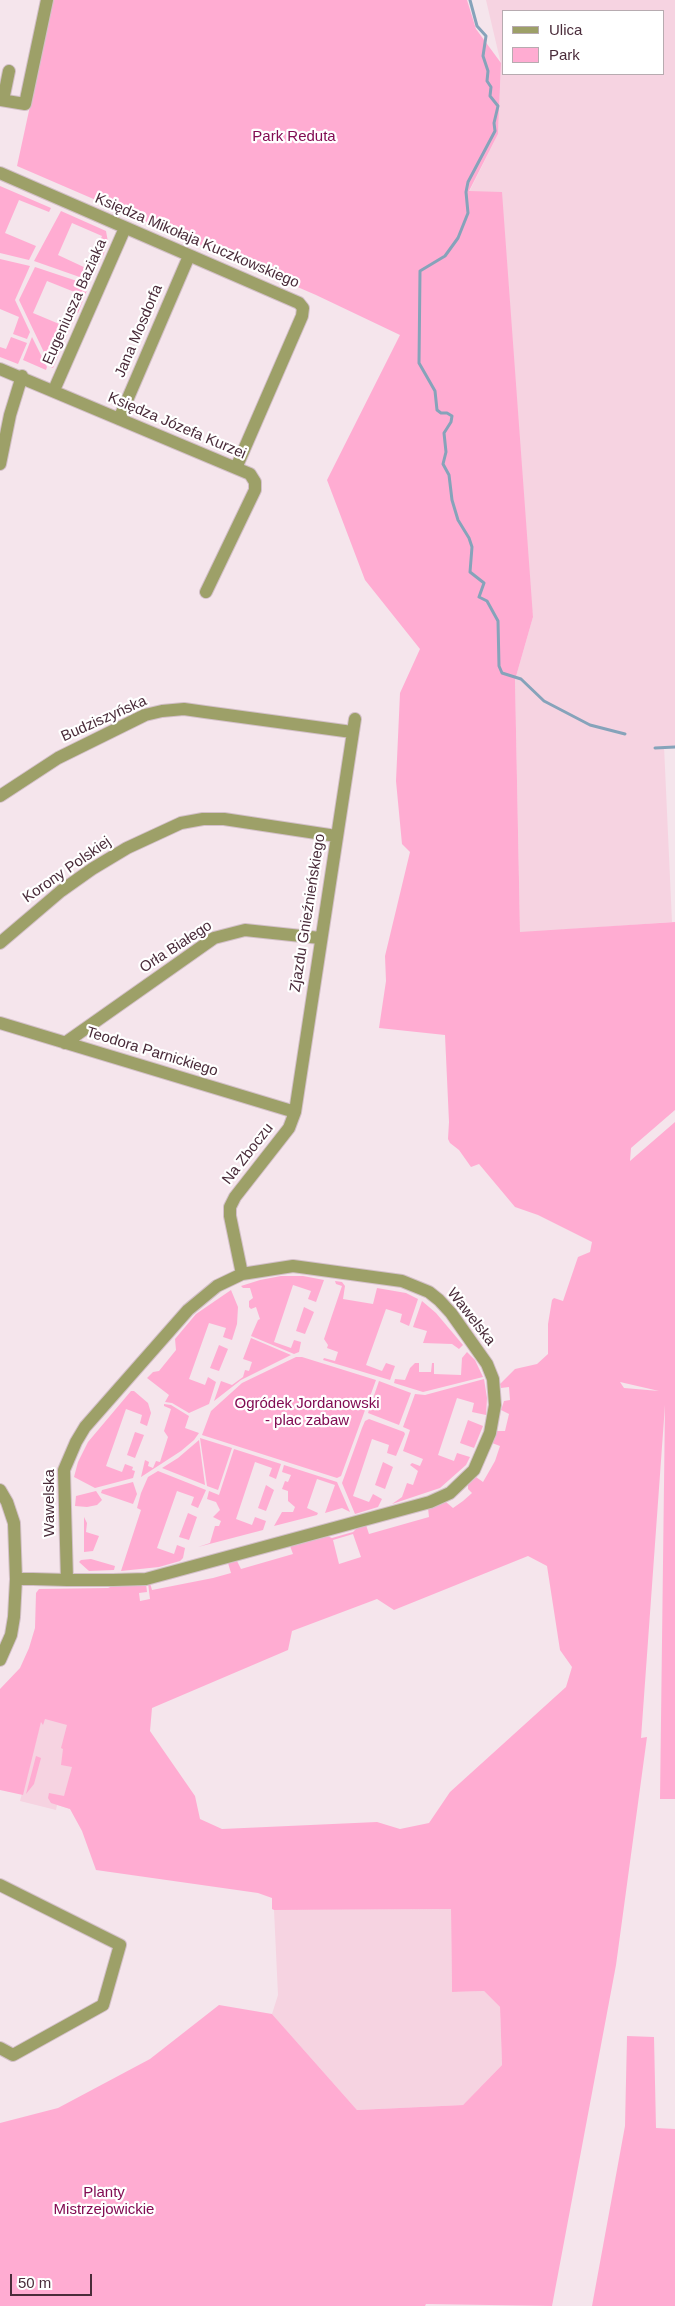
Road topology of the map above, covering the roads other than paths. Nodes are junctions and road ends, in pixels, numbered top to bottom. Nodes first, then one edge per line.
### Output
1 (47, 0) edge
2 (9, 71) dead end
3 (1, 100) edge
4 (0, 173) edge
5 (125, 228) junction
6 (189, 256) junction
7 (0, 368) edge
8 (22, 376) junction
9 (54, 390) junction
10 (119, 419) junction
11 (0, 464) edge
12 (236, 468) junction
13 (206, 592) dead end
14 (355, 719) dead end
15 (352, 732) junction
16 (0, 796) edge
17 (336, 836) junction
18 (320, 938) junction
19 (0, 943) edge
20 (0, 1024) edge
21 (65, 1043) junction
22 (295, 1112) junction
23 (242, 1274) junction
24 (0, 1490) edge
25 (16, 1579) junction
26 (67, 1580) junction
27 (0, 1660) edge
28 (0, 1885) edge
29 (0, 2048) edge

1 - 3 street
2 - 3 street
4 - 5 street, Księdza Mikołaja Kuczkowskiego
5 - 6 street, Księdza Mikołaja Kuczkowskiego
5 - 9 street, Eugeniusza Baziaka
6 - 10 street, Jana Mosdorfa
6 - 12 street, Księdza Mikołaja Kuczkowskiego
7 - 8 street, Księdza Józefa Kurzei
8 - 9 street, Księdza Józefa Kurzei
8 - 11 street
9 - 10 street, Księdza Józefa Kurzei
10 - 12 street, Księdza Józefa Kurzei
12 - 13 street, Księdza Józefa Kurzei
14 - 15 street, Zjazdu Gnieźnieńskiego
15 - 16 street, Budziszyńska
15 - 17 street, Zjazdu Gnieźnieńskiego
17 - 18 street, Zjazdu Gnieźnieńskiego
17 - 19 street, Korony Polskiej
18 - 21 street, Orła Białego
18 - 22 street, Zjazdu Gnieźnieńskiego
20 - 21 street, Teodora Parnickiego
21 - 22 street, Teodora Parnickiego
22 - 23 street, Na Zboczu
23 - 26 street, Wawelska
23 - 26 street, Wawelska
24 - 25 street
25 - 26 street, Wawelska
25 - 27 street
28 - 29 street

